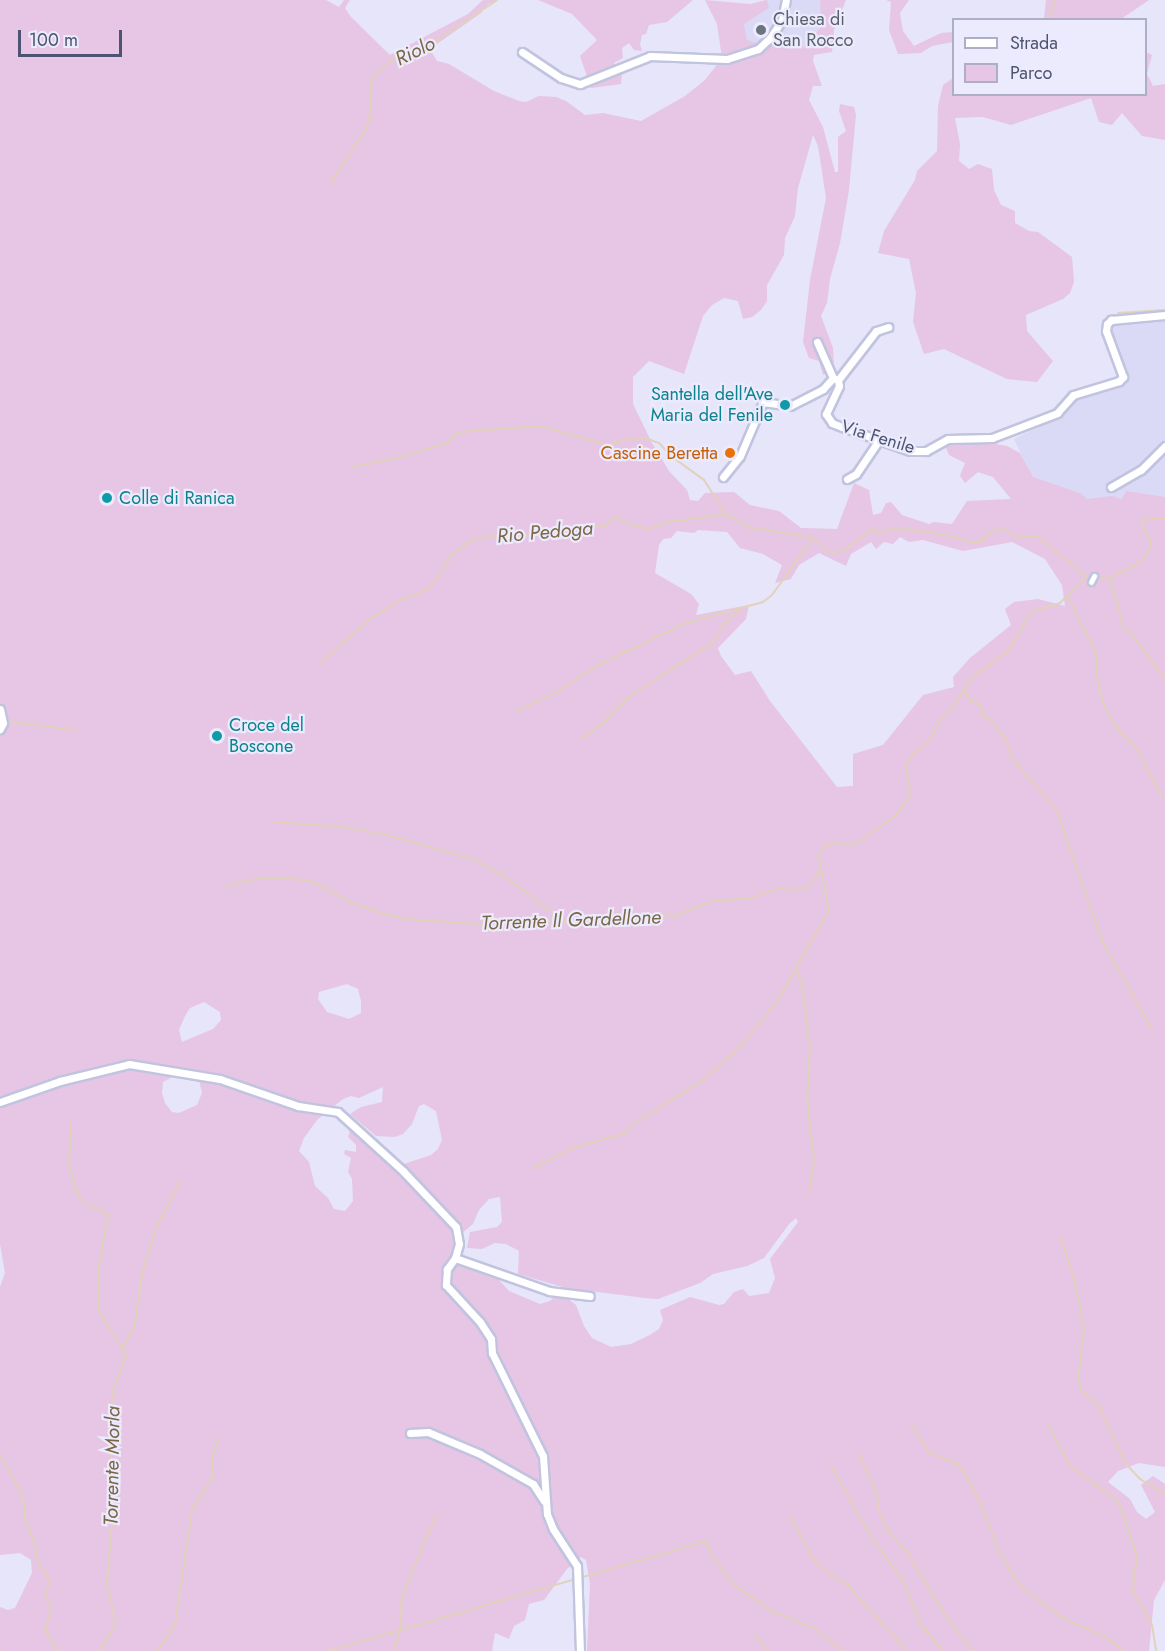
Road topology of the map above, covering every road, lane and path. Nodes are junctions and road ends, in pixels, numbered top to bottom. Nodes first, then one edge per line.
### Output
1 (786, 0) edge
2 (522, 52) dead end
3 (1165, 315) edge
4 (888, 327) dead end
5 (817, 342) dead end
6 (836, 379) junction
7 (879, 440) junction
8 (1165, 446) edge
9 (723, 477) dead end
10 (847, 479) dead end
11 (1111, 487) dead end
12 (0, 709) edge
13 (0, 729) edge
14 (0, 1102) edge
15 (455, 1258) junction
16 (590, 1296) dead end
17 (410, 1433) dead end
18 (545, 1503) junction
19 (580, 1651) edge

1 - 2 street
3 - 7 street, Via Fenile
4 - 6 street
5 - 6 street
6 - 7 street, Via Fenile
6 - 9 street
7 - 10 street
8 - 11 street
12 - 13 street
14 - 15 street
15 - 16 street
15 - 18 street
17 - 18 street
18 - 19 street

